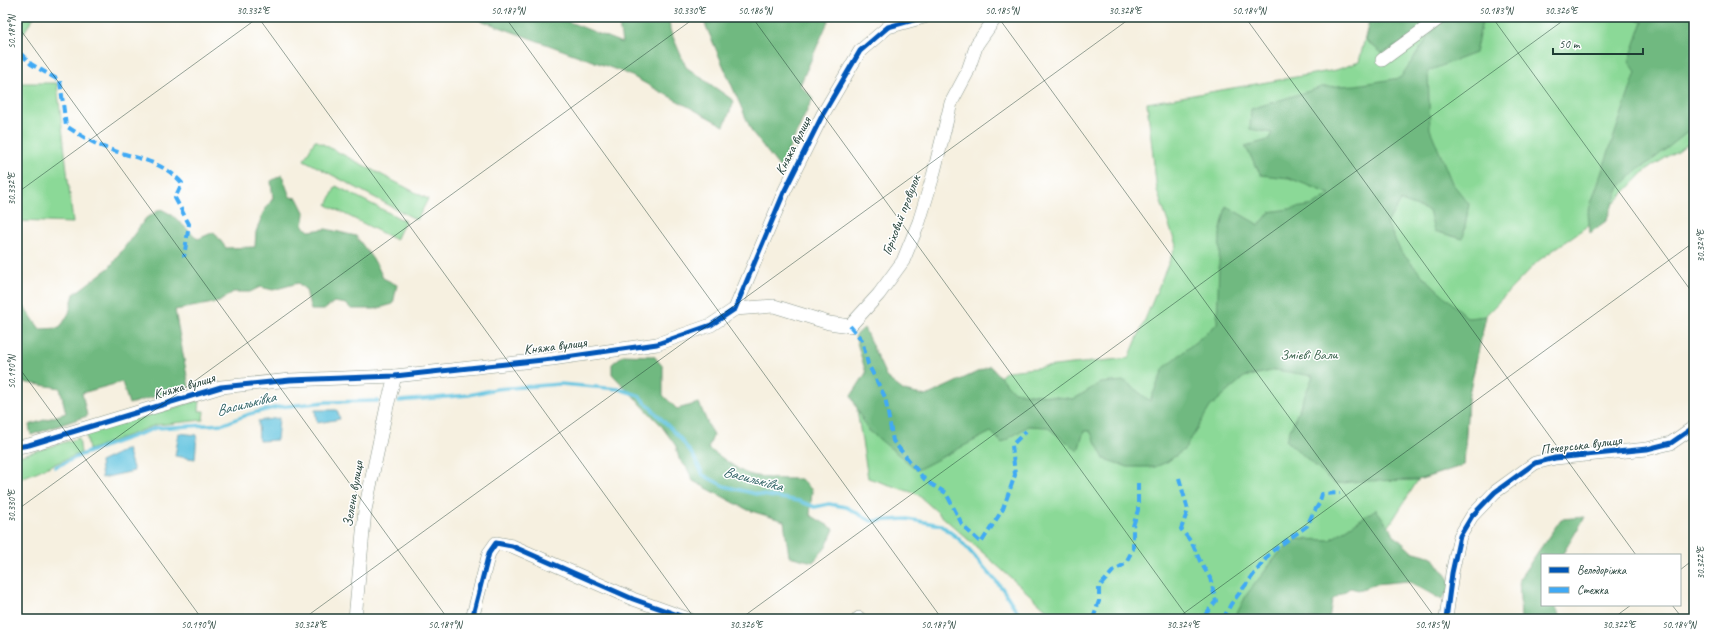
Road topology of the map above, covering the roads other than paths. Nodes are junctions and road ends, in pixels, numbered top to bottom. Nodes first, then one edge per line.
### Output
1 (924, 17) edge
2 (996, 17) edge
3 (1441, 17) edge
4 (1382, 60) dead end
5 (735, 309) junction
6 (395, 376) junction
7 (1694, 427) edge
8 (17, 447) edge
9 (355, 619) edge
10 (472, 619) edge
11 (689, 619) edge
12 (1446, 619) edge

1 - 5 street, Княжа вулиця
2 - 5 street, Горіховий провулок
3 - 4 street
5 - 6 street, Княжа вулиця
6 - 8 street, Княжа вулиця
6 - 9 street, Зелена вулиця
7 - 12 street, Печерська вулиця
10 - 11 street

